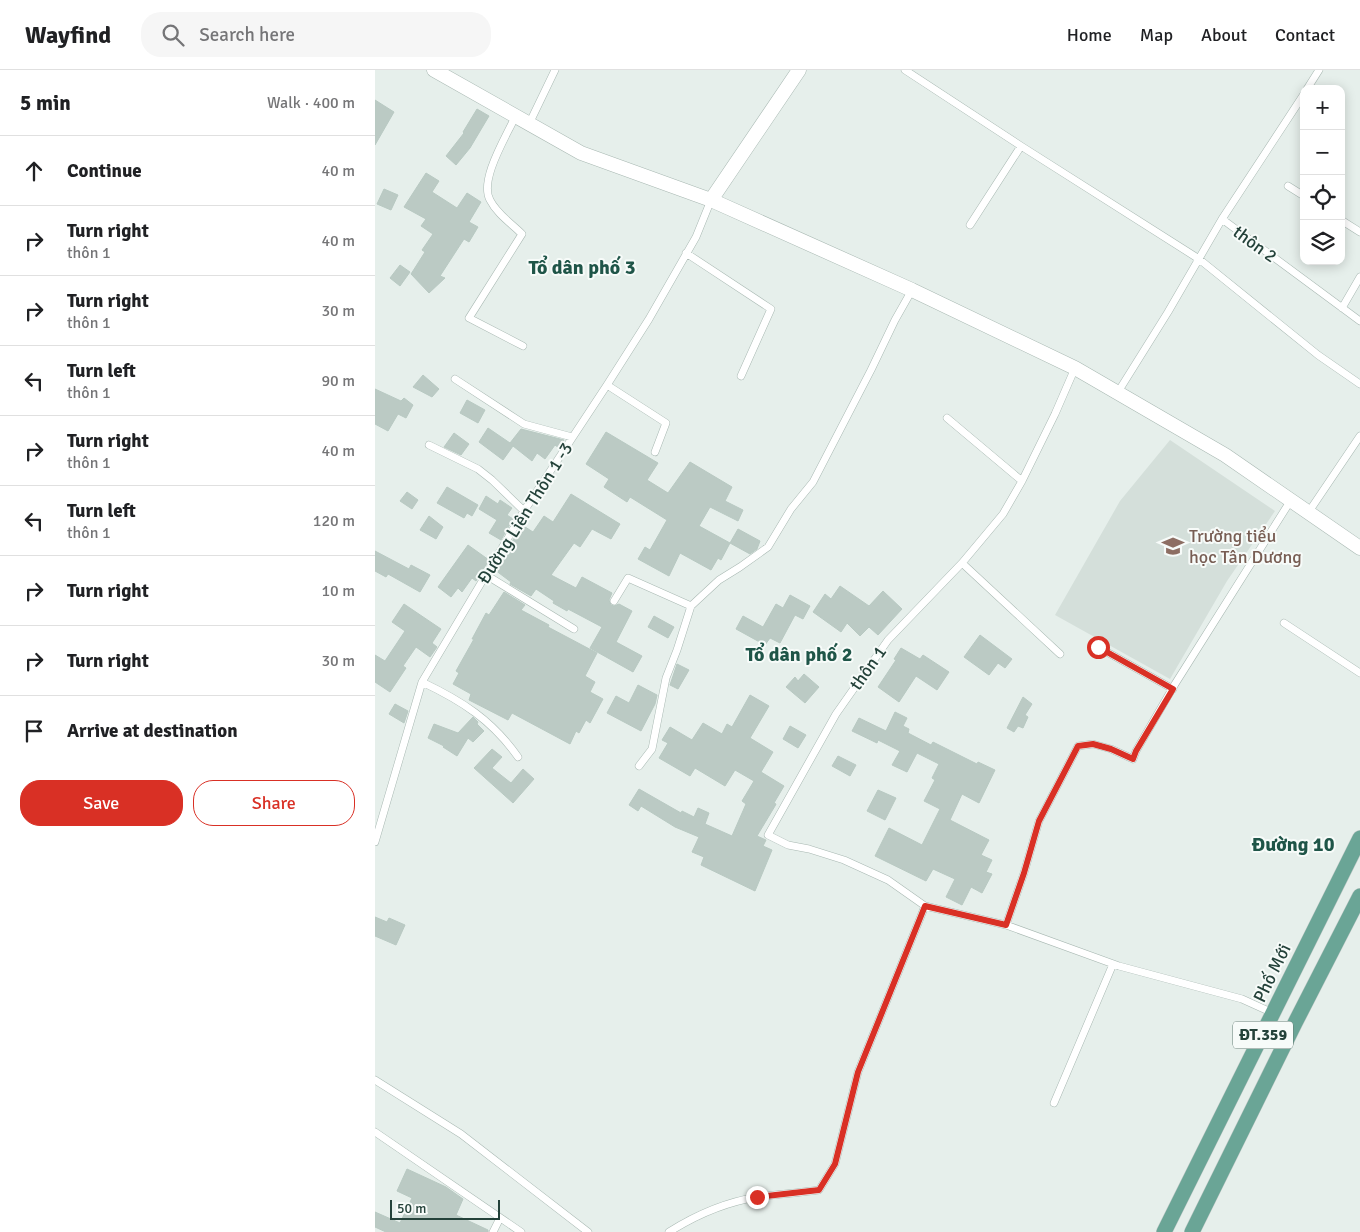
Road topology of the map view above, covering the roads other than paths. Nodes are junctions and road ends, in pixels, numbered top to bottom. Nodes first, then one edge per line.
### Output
1 (434, 70) edge
2 (555, 70) edge
3 (799, 70) edge
4 (905, 70) edge
5 (1319, 70) edge
6 (1310, 85) edge
7 (1300, 100) edge
8 (515, 117) junction
9 (529, 125) junction
10 (1021, 146) junction
11 (1288, 186) dead end
12 (1300, 194) edge
13 (711, 200) junction
14 (1222, 220) junction
15 (1345, 223) edge
16 (970, 225) dead end
17 (1360, 232) edge
18 (686, 253) junction
19 (1199, 259) junction
20 (1360, 278) edge
21 (912, 290) junction
22 (1342, 308) junction
23 (1360, 321) edge
24 (523, 346) dead end
25 (1075, 368) junction
26 (741, 376) dead end
27 (455, 379) dead end
28 (1360, 384) edge
29 (607, 385) junction
30 (1118, 392) junction
31 (947, 418) dead end
32 (1360, 436) edge
33 (571, 437) junction
34 (429, 445) dead end
35 (655, 452) dead end
36 (1022, 481) junction
37 (1291, 500) junction
38 (523, 511) junction
39 (1308, 513) junction
40 (1360, 548) edge
41 (962, 562) junction
42 (486, 575) junction
43 (614, 601) dead end
44 (691, 606) junction
45 (1284, 623) dead end
46 (574, 629) dead end
47 (1098, 647) dead end
48 (1059, 654) dead end
49 (1360, 673) edge
50 (422, 682) junction
51 (1173, 689) junction
52 (518, 757) dead end
53 (639, 766) dead end
54 (1360, 838) edge
55 (375, 842) edge
56 (1360, 896) edge
57 (925, 906) junction
58 (1006, 925) junction
59 (1113, 964) junction
60 (1274, 1013) junction
61 (375, 1080) edge
62 (1054, 1103) dead end
63 (375, 1132) edge
64 (500, 1218) junction
65 (493, 1232) edge
66 (521, 1232) edge
67 (588, 1232) edge
68 (669, 1232) edge
69 (1164, 1232) edge
70 (1192, 1232) edge

1 - 8 street
2 - 9 lane
3 - 13 street
4 - 10 lane
5 - 6 lane
7 - 14 lane, thôn 2
8 - 9 street
8 - 24 lane
9 - 13 street
10 - 16 lane
10 - 19 lane
11 - 12 lane
13 - 18 lane, Đường Liên Thôn 1 -3
13 - 21 street
14 - 19 lane
14 - 22 lane, thôn 2
15 - 17 lane
18 - 26 lane
18 - 29 lane, Đường Liên Thôn 1 -3
19 - 28 lane
19 - 30 lane
20 - 22 lane
21 - 25 street
21 - 44 lane
22 - 23 lane, thôn 2
25 - 30 street
25 - 36 lane, thôn 1
27 - 33 lane
29 - 33 lane, Đường Liên Thôn 1 -3
29 - 35 lane
30 - 37 street
31 - 36 lane
32 - 39 lane
33 - 38 lane, Đường Liên Thôn 1 -3
34 - 38 lane
36 - 41 lane, thôn 1
37 - 39 street
37 - 51 lane
38 - 42 lane, Đường Liên Thôn 1 -3
39 - 40 street
41 - 48 lane
41 - 57 lane, thôn 1
42 - 46 lane
42 - 50 lane, Đường Liên Thôn 1 -3
43 - 44 lane
44 - 53 lane
45 - 49 lane
47 - 51 lane
50 - 52 lane
50 - 55 lane, Đường Liên Thôn 1 -3
51 - 58 lane
54 - 60 main road, Phố Mới / ĐT.359
56 - 70 main road, ĐT.359
57 - 58 lane, thôn 1
57 - 68 lane
58 - 59 lane, thôn 1
59 - 60 lane, thôn 1
59 - 62 lane
60 - 69 main road, Phố Mới / ĐT.359
61 - 67 lane
63 - 64 lane
64 - 65 lane
64 - 66 lane

